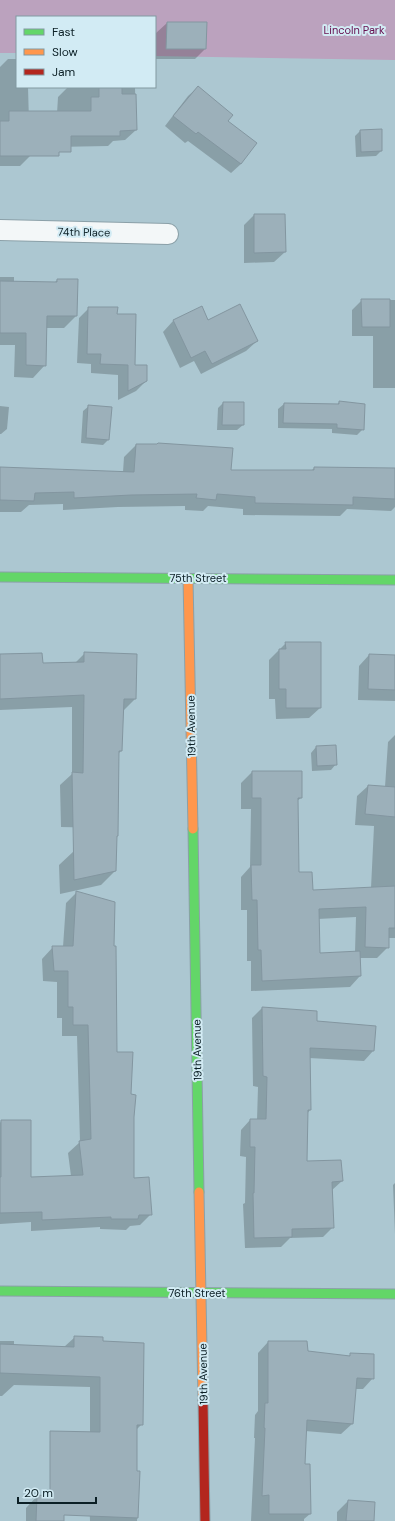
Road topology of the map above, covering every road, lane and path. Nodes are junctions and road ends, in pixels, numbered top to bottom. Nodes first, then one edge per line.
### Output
1 (0, 230) edge
2 (168, 234) dead end
3 (0, 577) edge
4 (188, 578) junction
5 (395, 580) edge
6 (0, 1291) edge
7 (201, 1293) junction
8 (395, 1294) edge
9 (205, 1521) edge

1 - 2 street, 74th Place
3 - 4 street, 75th Street
4 - 5 street, 75th Street
4 - 7 street, 19th Avenue
6 - 7 street, 76th Street
7 - 8 street, 76th Street
7 - 9 street, 19th Avenue

